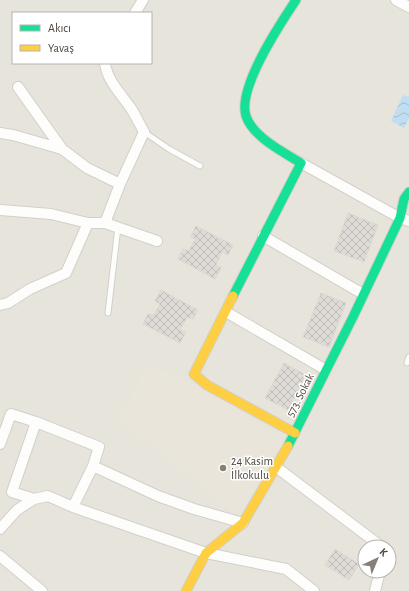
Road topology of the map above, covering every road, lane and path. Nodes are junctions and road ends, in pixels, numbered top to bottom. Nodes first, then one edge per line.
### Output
1 (144, 0) edge
2 (296, 0) edge
3 (396, 0) edge
4 (409, 7) edge
5 (135, 12) edge
6 (105, 64) edge
7 (18, 87) dead end
8 (144, 132) junction
9 (0, 133) edge
10 (62, 149) junction
11 (301, 163) junction
12 (200, 166) dead end
13 (120, 184) junction
14 (409, 192) edge
15 (0, 210) edge
16 (404, 219) edge
17 (88, 223) junction
18 (105, 223) junction
19 (118, 227) junction
20 (262, 236) junction
21 (157, 241) dead end
22 (363, 294) junction
23 (0, 305) edge
24 (226, 312) junction
25 (108, 313) dead end
26 (409, 357) edge
27 (407, 363) dead end
28 (326, 370) junction
29 (36, 422) junction
30 (295, 432) junction
31 (0, 444) edge
32 (92, 466) junction
33 (276, 466) junction
34 (34, 499) junction
35 (73, 507) junction
36 (242, 523) junction
37 (0, 529) edge
38 (372, 539) edge
39 (206, 553) junction
40 (0, 556) edge
41 (378, 579) edge
42 (309, 589) edge
43 (42, 591) edge
44 (186, 591) edge
45 (374, 591) edge

1 - 5 street
2 - 11 street
3 - 4 street
6 - 8 street
7 - 10 street
8 - 12 lane
8 - 13 street
9 - 10 street
10 - 13 street
11 - 16 street
11 - 20 street
13 - 18 street
14 - 16 street, 573. Sokak
15 - 17 street
16 - 22 street, 573. Sokak
17 - 18 street
17 - 23 street
18 - 19 street
19 - 21 street
19 - 25 lane
20 - 22 street
20 - 24 street
22 - 28 street, 573. Sokak
24 - 28 street
24 - 30 street
26 - 27 lane
28 - 30 street, 573. Sokak
29 - 31 street
29 - 32 street
29 - 34 street
30 - 33 street, 573. Sokak
32 - 35 street
32 - 36 street
33 - 36 street, 573. Sokak
33 - 38 street
34 - 35 street
34 - 37 street
35 - 39 street
36 - 39 street, 573. Sokak
39 - 42 street
39 - 44 street, 573. Sokak
40 - 43 street
41 - 45 street

